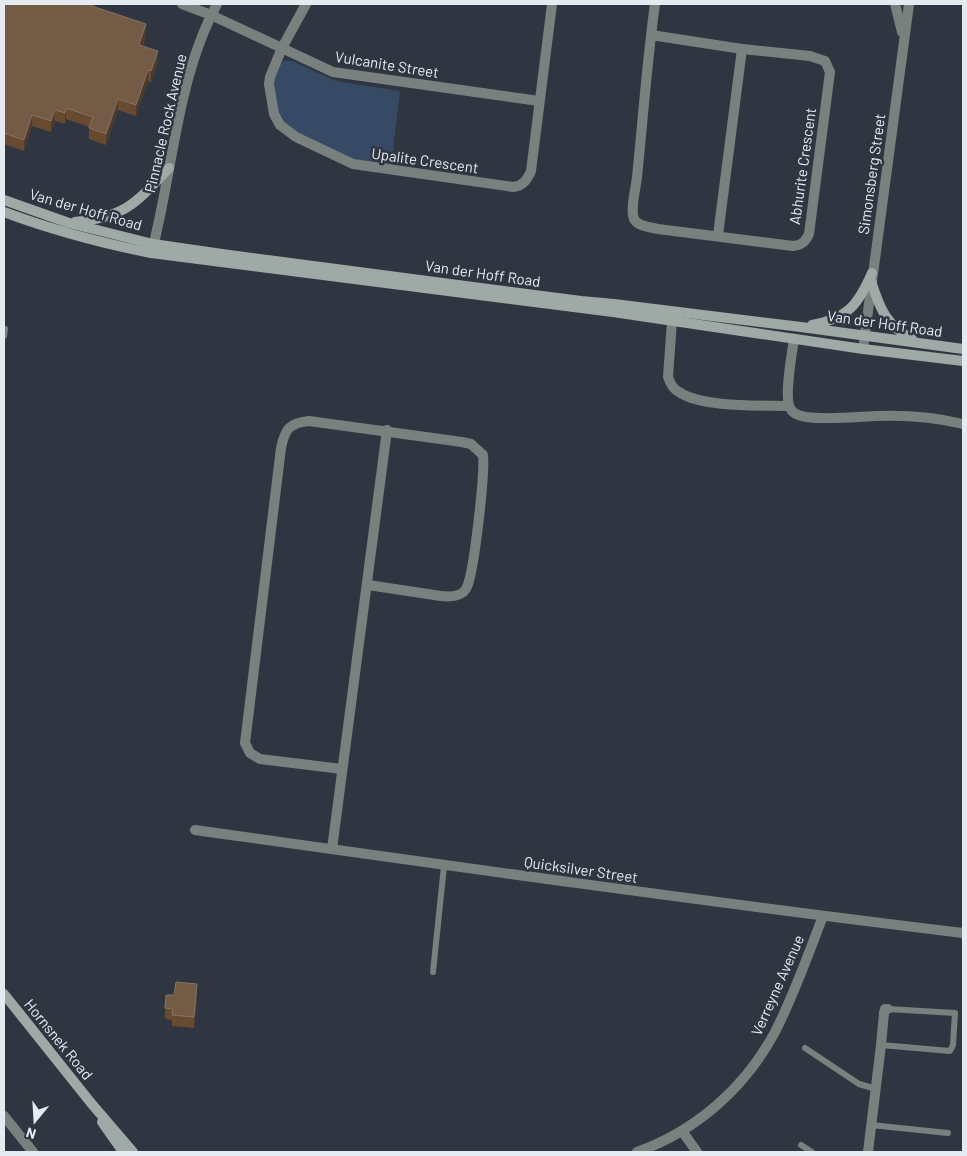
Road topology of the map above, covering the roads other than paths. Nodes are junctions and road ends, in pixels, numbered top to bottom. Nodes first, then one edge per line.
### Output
1 (182, 4) edge
2 (217, 4) edge
3 (306, 4) edge
4 (552, 4) edge
5 (655, 4) edge
6 (895, 4) edge
7 (908, 4) edge
8 (211, 15) junction
9 (651, 35) junction
10 (904, 43) junction
11 (282, 48) junction
12 (742, 49) junction
13 (539, 101) junction
14 (169, 168) junction
15 (4, 200) edge
16 (4, 212) edge
17 (69, 223) junction
18 (718, 235) junction
19 (152, 248) junction
20 (872, 277) junction
21 (672, 321) junction
22 (801, 327) junction
23 (865, 335) junction
24 (794, 339) junction
25 (918, 342) junction
26 (863, 349) junction
27 (963, 349) edge
28 (963, 361) edge
29 (789, 406) junction
30 (963, 424) edge
31 (387, 430) junction
32 (368, 585) junction
33 (342, 768) junction
34 (195, 830) dead end
35 (332, 849) junction
36 (444, 866) junction
37 (823, 916) junction
38 (963, 933) edge
39 (433, 972) dead end
40 (4, 994) edge
41 (888, 1009) joint
42 (881, 1045) junction
43 (805, 1048) dead end
44 (876, 1089) junction
45 (91, 1104) junction
46 (4, 1116) edge
47 (872, 1125) junction
48 (682, 1131) junction
49 (948, 1133) dead end
50 (801, 1145) dead end
51 (33, 1152) edge
52 (123, 1152) edge
53 (133, 1152) edge
54 (637, 1152) edge
55 (696, 1152) edge
56 (812, 1152) edge
57 (868, 1152) edge

1 - 8 street, Vulcanite Street
2 - 8 street, Pinnacle Rock Avenue
3 - 11 street, Upalite Crescent
4 - 13 street, Upalite Crescent
5 - 9 street, Abhurite Crescent
6 - 10 street
7 - 10 street, Simonsberg Street
8 - 11 street, Vulcanite Street
8 - 14 street, Pinnacle Rock Avenue
9 - 12 street, Abhurite Crescent
9 - 18 street, Abhurite Crescent
10 - 20 street, Simonsberg Street
11 - 13 street, Vulcanite Street
11 - 13 street, Upalite Crescent
12 - 18 street
12 - 18 street, Abhurite Crescent
14 - 17 main road
14 - 19 street, Pinnacle Rock Avenue
15 - 17 main road, Van der Hoff Road
16 - 19 main road, Van der Hoff Road
17 - 19 main road, Van der Hoff Road
19 - 21 main road, Van der Hoff Road
19 - 22 main road, Van der Hoff Road
20 - 22 main road
20 - 23 street, Simonsberg Street
20 - 25 main road
21 - 24 main road, Van der Hoff Road
21 - 29 street
22 - 23 main road, Van der Hoff Road
23 - 25 main road, Van der Hoff Road
23 - 26 street, Simonsberg Street
24 - 26 main road, Van der Hoff Road
24 - 29 street
25 - 27 main road, Van der Hoff Road
26 - 28 main road, Van der Hoff Road
29 - 30 street
31 - 32 street
31 - 32 street
31 - 33 street
32 - 33 street
33 - 35 street
34 - 35 street, Quicksilver Street
35 - 36 street, Quicksilver Street
36 - 37 street, Quicksilver Street
36 - 39 lane
37 - 38 street, Quicksilver Street
37 - 48 street, Verreyne Avenue
40 - 45 main road, Hornsnek Road
41 - 42 street
41 - 42 lane
42 - 44 street
43 - 44 lane
44 - 47 street
45 - 52 main road, Hornsnek Road
45 - 53 main road, Hornsnek Road
46 - 51 street
47 - 49 lane
47 - 57 street
48 - 54 street, Verreyne Avenue
48 - 55 street
50 - 56 lane

